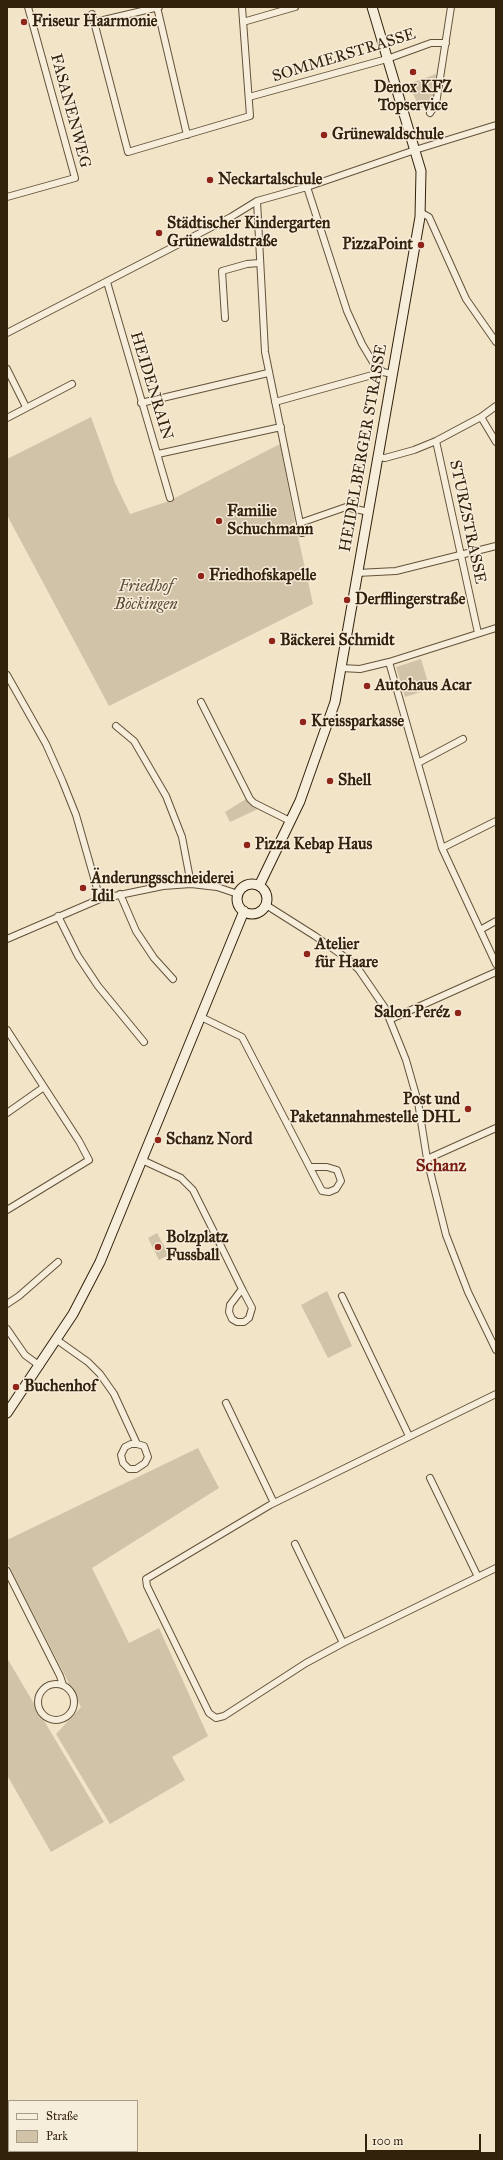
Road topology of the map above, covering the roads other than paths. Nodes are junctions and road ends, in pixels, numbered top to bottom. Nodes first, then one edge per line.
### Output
1 (28, 7) edge
2 (158, 7) edge
3 (242, 7) edge
4 (295, 7) edge
5 (372, 7) edge
6 (451, 7) edge
7 (92, 14) dead end
8 (94, 22) junction
9 (243, 22) junction
10 (446, 43) junction
11 (387, 59) junction
12 (249, 97) junction
13 (430, 113) dead end
14 (496, 125) edge
15 (187, 135) junction
16 (415, 150) junction
17 (307, 187) junction
18 (7, 197) edge
19 (257, 201) junction
20 (420, 212) junction
21 (259, 263) junction
22 (107, 282) junction
23 (225, 318) dead end
24 (7, 333) edge
25 (496, 342) edge
26 (7, 369) edge
27 (268, 373) junction
28 (387, 373) junction
29 (72, 384) dead end
30 (276, 402) junction
31 (141, 403) junction
32 (496, 406) edge
33 (26, 407) junction
34 (481, 417) junction
35 (7, 418) edge
36 (281, 427) junction
37 (436, 441) junction
38 (496, 442) edge
39 (158, 454) junction
40 (378, 457) junction
41 (170, 498) dead end
42 (370, 512) junction
43 (300, 523) junction
44 (302, 533) dead end
45 (496, 546) edge
46 (461, 555) junction
47 (357, 573) junction
48 (496, 628) edge
49 (478, 633) junction
50 (389, 662) junction
51 (341, 668) junction
52 (7, 675) edge
53 (201, 702) dead end
54 (116, 726) dead end
55 (463, 739) dead end
56 (418, 763) junction
57 (290, 821) junction
58 (496, 821) edge
59 (442, 848) junction
60 (191, 884) junction
61 (259, 886) junction
62 (120, 894) junction
63 (238, 894) junction
64 (100, 900) junction
65 (266, 905) junction
66 (244, 911) junction
67 (58, 916) junction
68 (496, 921) edge
69 (480, 930) junction
70 (7, 939) edge
71 (496, 964) edge
72 (496, 972) edge
73 (173, 979) dead end
74 (202, 1016) junction
75 (391, 1019) junction
76 (7, 1030) edge
77 (144, 1042) dead end
78 (44, 1087) junction
79 (7, 1113) edge
80 (496, 1128) edge
81 (427, 1159) junction
82 (142, 1160) junction
83 (310, 1167) junction
84 (7, 1210) edge
85 (58, 1262) dead end
86 (242, 1289) junction
87 (342, 1296) dead end
88 (7, 1304) edge
89 (7, 1329) edge
90 (13, 1339) junction
91 (57, 1340) junction
92 (7, 1342) edge
93 (496, 1350) edge
94 (40, 1366) junction
95 (496, 1394) edge
96 (226, 1403) dead end
97 (7, 1413) edge
98 (409, 1436) junction
99 (137, 1444) junction
100 (430, 1478) dead end
101 (274, 1503) junction
102 (294, 1544) dead end
103 (496, 1568) edge
104 (7, 1571) edge
105 (478, 1578) junction
106 (343, 1643) junction
107 (62, 1685) junction

1 - 18 street, FASANENWEG
2 - 8 street
2 - 15 street
3 - 9 street
4 - 9 street
5 - 11 main road, HEIDELBERGER STRASSE
6 - 10 street
7 - 8 street
8 - 15 street
9 - 12 street
10 - 11 street, SOMMERSTRASSE
10 - 13 street
11 - 12 street, SOMMERSTRASSE
11 - 16 main road, HEIDELBERGER STRASSE
12 - 15 street
14 - 16 street
16 - 17 street
16 - 20 main road, HEIDELBERGER STRASSE
17 - 19 street
17 - 28 street
19 - 21 street
19 - 22 street
20 - 25 street
20 - 28 main road, HEIDELBERGER STRASSE
21 - 23 street
21 - 27 street
22 - 24 street
22 - 31 street, HEIDENRAIN
26 - 33 street
27 - 30 street
27 - 31 street
28 - 30 street
28 - 40 main road, HEIDELBERGER STRASSE
29 - 33 street
30 - 36 street
31 - 39 street, HEIDENRAIN
32 - 34 street
33 - 35 street
34 - 37 street
34 - 38 street
36 - 39 street
36 - 43 street
37 - 40 street
37 - 46 street, STURZSTRASSE
39 - 41 street, HEIDENRAIN
40 - 42 main road, HEIDELBERGER STRASSE
42 - 43 street
42 - 47 main road, HEIDELBERGER STRASSE
43 - 44 street
45 - 46 street
46 - 47 street
46 - 49 street, STURZSTRASSE
47 - 51 main road, HEIDELBERGER STRASSE
48 - 49 street
49 - 50 street
50 - 51 street
50 - 56 street
51 - 57 main road, HEIDELBERGER STRASSE
52 - 64 street
53 - 57 street
54 - 60 street
55 - 56 street
56 - 59 street
57 - 61 main road, HEIDELBERGER STRASSE
58 - 59 street
59 - 69 street
60 - 62 street
60 - 63 street
61 - 63 main road
61 - 65 main road
62 - 64 street
62 - 73 street
63 - 66 main road
64 - 67 street
65 - 66 main road
65 - 75 street
66 - 74 main road
67 - 70 street
67 - 77 street
68 - 69 street
69 - 71 street
72 - 75 street
74 - 82 main road
74 - 83 street
75 - 81 street
76 - 78 street
78 - 79 street
78 - 84 street
80 - 81 street
81 - 93 street
82 - 86 street
82 - 91 main road
83 - 83 street
85 - 88 street
86 - 86 street
87 - 98 street
89 - 90 street
90 - 92 street
90 - 94 street
91 - 94 main road
91 - 99 street
94 - 97 main road
95 - 98 street
96 - 101 street
98 - 101 street
99 - 99 street
100 - 105 street
101 - 106 street
102 - 106 street
103 - 105 street
104 - 107 street
105 - 106 street
107 - 107 street

